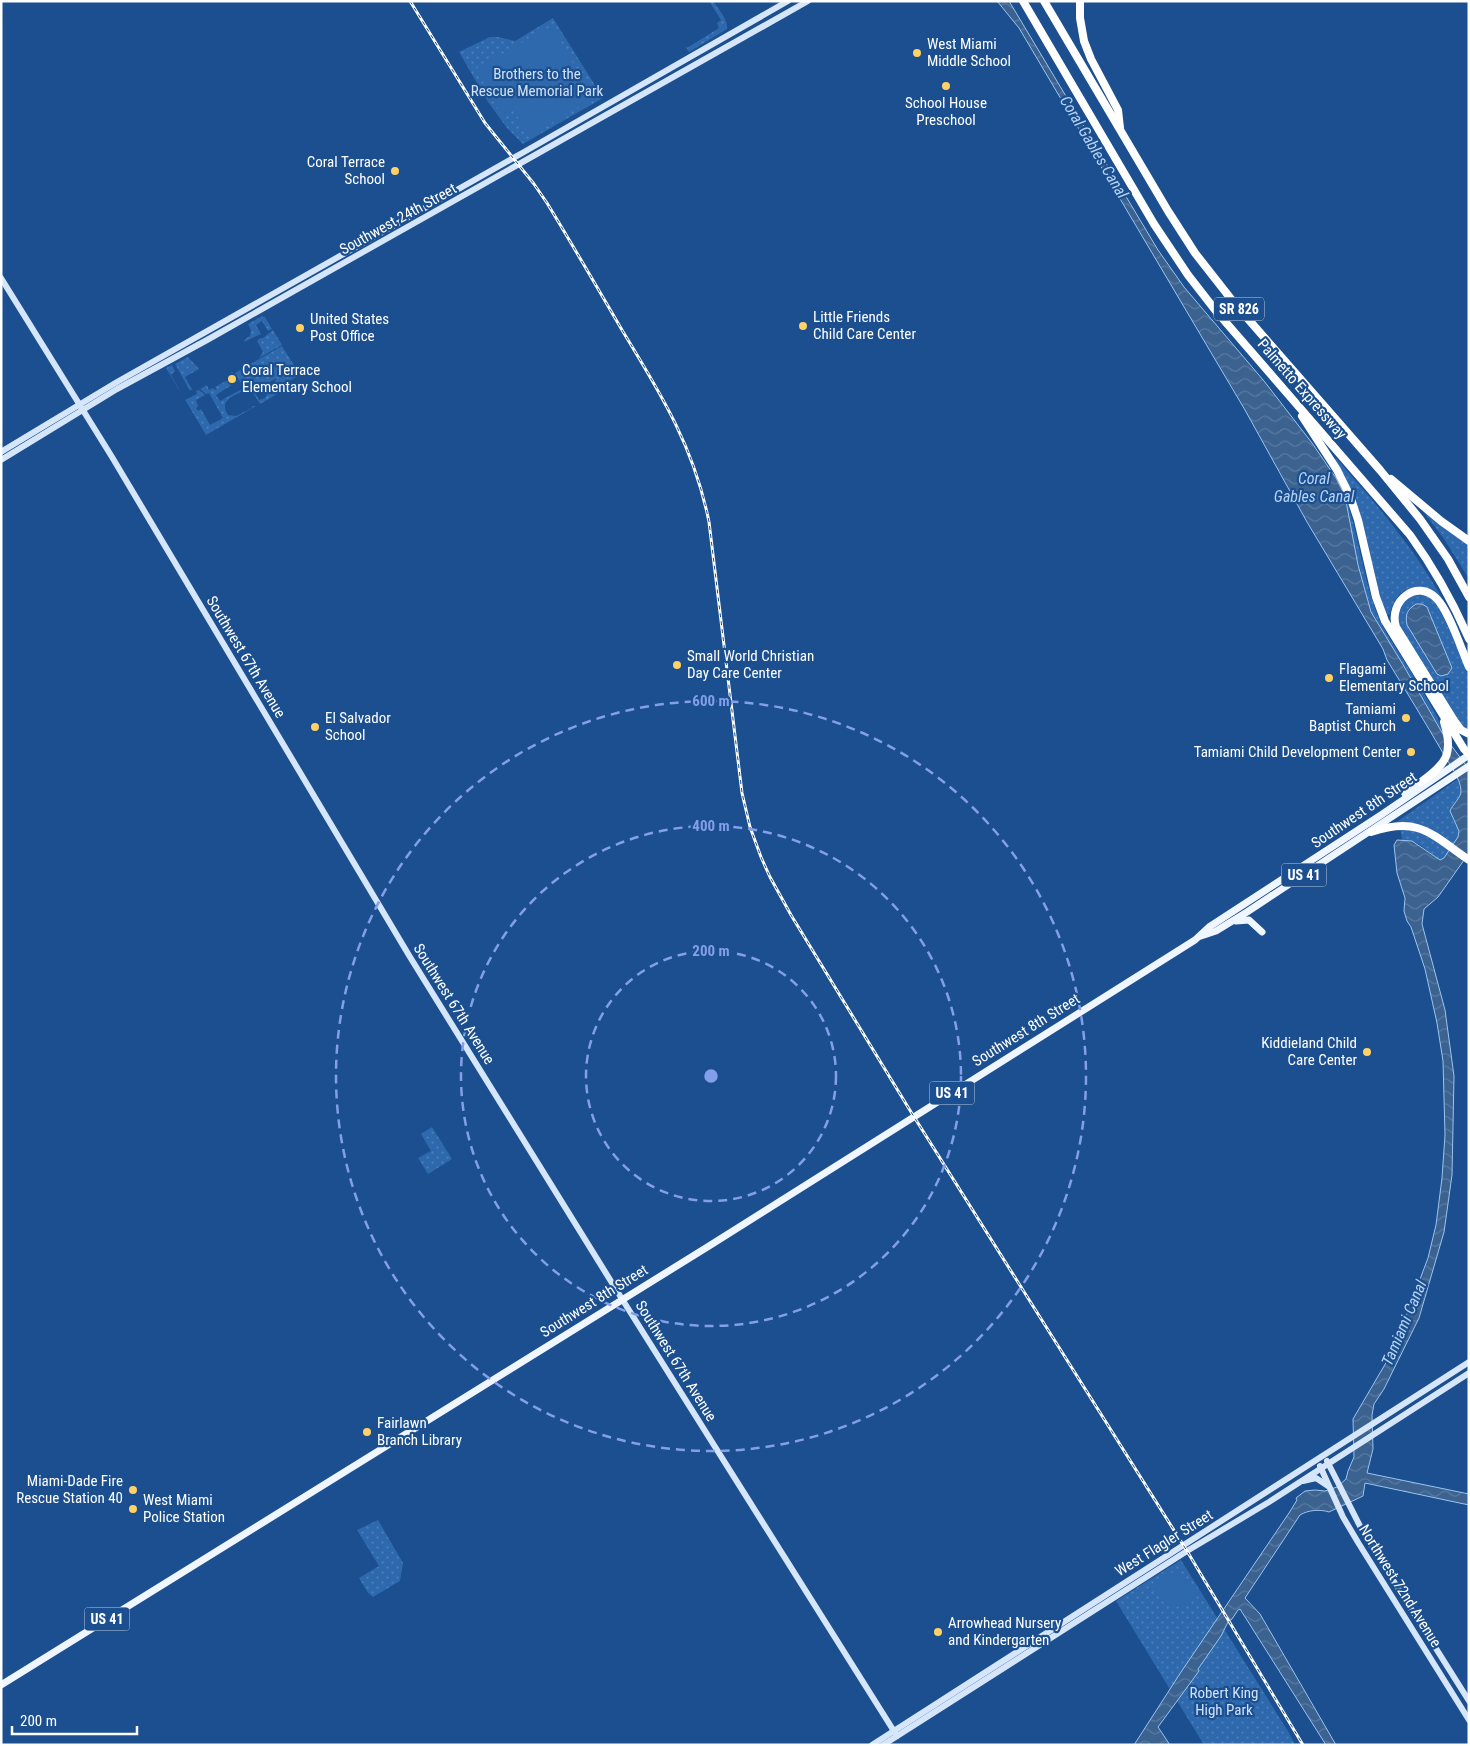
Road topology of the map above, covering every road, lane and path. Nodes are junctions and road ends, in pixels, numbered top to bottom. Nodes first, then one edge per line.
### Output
1 (788, 1) edge
2 (808, 1) edge
3 (1023, 1) edge
4 (1044, 1) edge
5 (1080, 1) edge
6 (1120, 131) junction
7 (554, 135) junction
8 (559, 143) junction
9 (1, 278) edge
10 (136, 374) junction
11 (1283, 388) junction
12 (82, 406) junction
13 (1, 452) edge
14 (1, 460) edge
15 (1380, 470) junction
16 (1469, 541) edge
17 (1469, 597) edge
18 (1469, 639) edge
19 (1469, 667) edge
20 (1440, 711) junction
21 (1469, 734) edge
22 (1467, 756) edge
23 (1469, 766) edge
24 (1421, 782) joint
25 (1403, 811) junction
26 (1381, 815) junction
27 (1371, 832) junction
28 (1338, 844) junction
29 (1334, 855) junction
30 (1468, 860) edge
31 (1233, 920) junction
32 (1262, 932) dead end
33 (1199, 938) junction
34 (623, 1300) junction
35 (1469, 1362) edge
36 (1469, 1373) edge
37 (1443, 1379) junction
38 (1437, 1393) junction
39 (1324, 1455) junction
40 (1316, 1460) junction
41 (1328, 1463) junction
42 (1320, 1468) junction
43 (1299, 1482) junction
44 (1329, 1487) junction
45 (1367, 1539) junction
46 (1358, 1544) junction
47 (1388, 1572) junction
48 (1145, 1574) junction
49 (1379, 1578) junction
50 (1419, 1622) junction
51 (1411, 1628) junction
52 (1451, 1673) junction
53 (1443, 1679) junction
54 (1, 1685) edge
55 (1469, 1701) edge
56 (1469, 1720) edge
57 (895, 1734) junction
58 (872, 1745) edge
59 (883, 1745) edge

1 - 7 main road, Southwest 24th Street
2 - 8 main road, Southwest 24th Street
3 - 11 highway, Palmetto Expressway / SR 826
4 - 6 highway, Palmetto Expressway / SR 826
5 - 6 highway
6 - 15 highway, Palmetto Expressway / SR 826
7 - 8 main road
7 - 10 main road, Southwest 24th Street
8 - 10 main road, Southwest 24th Street
9 - 12 main road, Southwest 67th Avenue
10 - 12 main road, Southwest 24th Street
11 - 18 highway, Palmetto Expressway / SR 826
11 - 20 highway
12 - 13 main road, Southwest 24th Street
12 - 14 main road, Southwest 24th Street
12 - 34 main road, Southwest 67th Avenue
15 - 16 highway
15 - 17 highway, Palmetto Expressway / SR 826
19 - 21 highway
20 - 22 highway
20 - 24 highway
22 - 26 main road, Southwest 8th Street / US 41
23 - 25 main road, Southwest 8th Street / US 41
24 - 26 main road
25 - 26 main road
25 - 27 main road, Southwest 8th Street / US 41
26 - 28 main road, Southwest 8th Street / US 41
27 - 29 main road, Southwest 8th Street / US 41
27 - 30 highway
28 - 29 main road
28 - 33 main road, Southwest 8th Street / US 41
29 - 31 main road, Southwest 8th Street / US 41
31 - 32 main road
31 - 33 main road, Southwest 8th Street / US 41
33 - 34 main road, Southwest 8th Street / US 41
34 - 54 main road, Southwest 8th Street / US 41
34 - 57 main road, Southwest 67th Avenue
35 - 37 main road, West Flagler Street
36 - 38 main road, West Flagler Street
37 - 38 main road
37 - 39 main road, West Flagler Street
38 - 41 main road, West Flagler Street
39 - 40 main road, West Flagler Street
39 - 41 main road, Northwest 72nd Avenue
40 - 42 main road, Northwest 72nd Avenue
40 - 48 main road, West Flagler Street
41 - 42 main road, West Flagler Street
41 - 45 main road, Northwest 72nd Avenue
42 - 43 main road, West Flagler Street
42 - 44 main road, Northwest 72nd Avenue
43 - 44 main road
43 - 48 main road, West Flagler Street
44 - 46 main road, Northwest 72nd Avenue
45 - 46 main road
45 - 47 main road, Northwest 72nd Avenue
46 - 49 main road, Northwest 72nd Avenue
47 - 49 main road
47 - 50 main road, Northwest 72nd Avenue
48 - 57 main road, West Flagler Street
49 - 51 main road, Northwest 72nd Avenue
50 - 51 main road
50 - 52 main road, Northwest 72nd Avenue
51 - 53 main road, Northwest 72nd Avenue
52 - 53 main road
52 - 55 main road, Northwest 72nd Avenue
53 - 56 main road, Northwest 72nd Avenue
57 - 58 main road, West Flagler Street
57 - 59 main road, West Flagler Street

